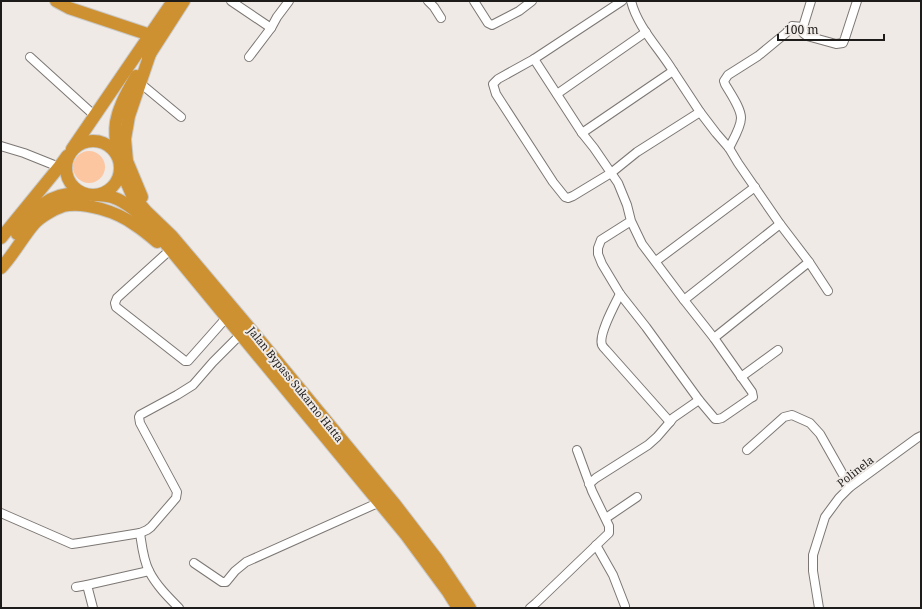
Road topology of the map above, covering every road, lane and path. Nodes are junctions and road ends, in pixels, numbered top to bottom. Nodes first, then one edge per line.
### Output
1 (56, 1) edge
2 (173, 1) edge
3 (184, 1) edge
4 (231, 1) edge
5 (289, 1) edge
6 (428, 1) edge
7 (474, 1) edge
8 (532, 1) edge
9 (622, 1) edge
10 (631, 1) edge
11 (811, 1) edge
12 (857, 1) edge
13 (441, 18) dead end
14 (802, 27) junction
15 (271, 28) junction
16 (646, 32) junction
17 (150, 35) junction
18 (151, 51) junction
19 (30, 57) dead end
20 (248, 57) dead end
21 (534, 59) junction
22 (674, 71) junction
23 (140, 83) junction
24 (556, 94) junction
25 (700, 112) junction
26 (95, 116) junction
27 (181, 117) dead end
28 (582, 133) junction
29 (1, 146) edge
30 (729, 148) junction
31 (70, 153) junction
32 (119, 160) junction
33 (59, 167) junction
34 (611, 173) junction
35 (755, 187) junction
36 (92, 194) junction
37 (631, 221) junction
38 (780, 224) junction
39 (1, 238) edge
40 (170, 244) junction
41 (1, 256) edge
42 (656, 261) junction
43 (809, 262) junction
44 (1, 268) edge
45 (828, 291) dead end
46 (620, 294) junction
47 (684, 300) junction
48 (227, 317) junction
49 (241, 334) junction
50 (714, 338) junction
51 (778, 350) dead end
52 (741, 377) junction
53 (699, 400) junction
54 (668, 424) junction
55 (921, 436) edge
56 (332, 437) junction
57 (577, 450) dead end
58 (747, 450) dead end
59 (345, 452) junction
60 (589, 484) junction
61 (850, 487) junction
62 (637, 497) dead end
63 (380, 502) junction
64 (1, 513) edge
65 (606, 518) junction
66 (140, 533) junction
67 (596, 545) junction
68 (194, 563) dead end
69 (149, 571) junction
70 (88, 585) junction
71 (76, 587) dead end
72 (93, 608) edge
73 (179, 608) edge
74 (458, 608) edge
75 (470, 608) edge
76 (530, 608) edge
77 (625, 608) edge
78 (819, 608) edge

1 - 17 highway
2 - 17 highway
3 - 18 highway
4 - 15 street
5 - 15 street
6 - 13 street
7 - 8 street
9 - 21 street
10 - 16 street
11 - 14 street
12 - 14 street
14 - 30 street
15 - 20 street
16 - 22 street
16 - 24 street
17 - 26 highway
18 - 23 highway
18 - 32 highway
19 - 26 street
21 - 24 street
21 - 34 street
22 - 25 street
22 - 28 street
23 - 27 street
23 - 40 highway
24 - 28 street
25 - 30 street
25 - 34 street
26 - 31 highway
28 - 34 street
29 - 33 street
30 - 35 street
31 - 32 highway
31 - 33 highway
31 - 36 highway
32 - 36 highway
32 - 40 highway, Jalan Bypass Sukarno Hatta
33 - 39 highway
34 - 37 street
35 - 38 street
35 - 42 street
36 - 40 highway, Jalan Bypass Sukarno Hatta
36 - 41 highway
37 - 42 street
37 - 46 street
38 - 43 street
38 - 47 street
40 - 44 highway
40 - 48 highway, Jalan Bypass Sukarno Hatta
40 - 48 street
40 - 56 highway, Jalan Bypass Sukarno Hatta
42 - 47 street
43 - 45 street
43 - 50 street
46 - 53 street
46 - 54 street
47 - 50 street
48 - 49 highway, Jalan Bypass Sukarno Hatta
49 - 56 highway, Jalan Bypass Sukarno Hatta
49 - 66 street
50 - 52 street
51 - 52 street
52 - 53 street
53 - 54 street
54 - 60 street
55 - 61 street, Polinela
56 - 59 highway, Jalan Bypass Sukarno Hatta
57 - 60 street
58 - 61 street
59 - 63 highway, Jalan Bypass Sukarno Hatta
59 - 75 highway, Jalan Bypass Sukarno Hatta
60 - 65 street
61 - 78 street, Polinela
62 - 65 street
63 - 68 street
63 - 74 highway, Jalan Bypass Sukarno Hatta
64 - 66 street
65 - 67 street
66 - 69 street
67 - 76 street
67 - 77 street
69 - 70 street
69 - 73 street
70 - 71 street
70 - 72 street

